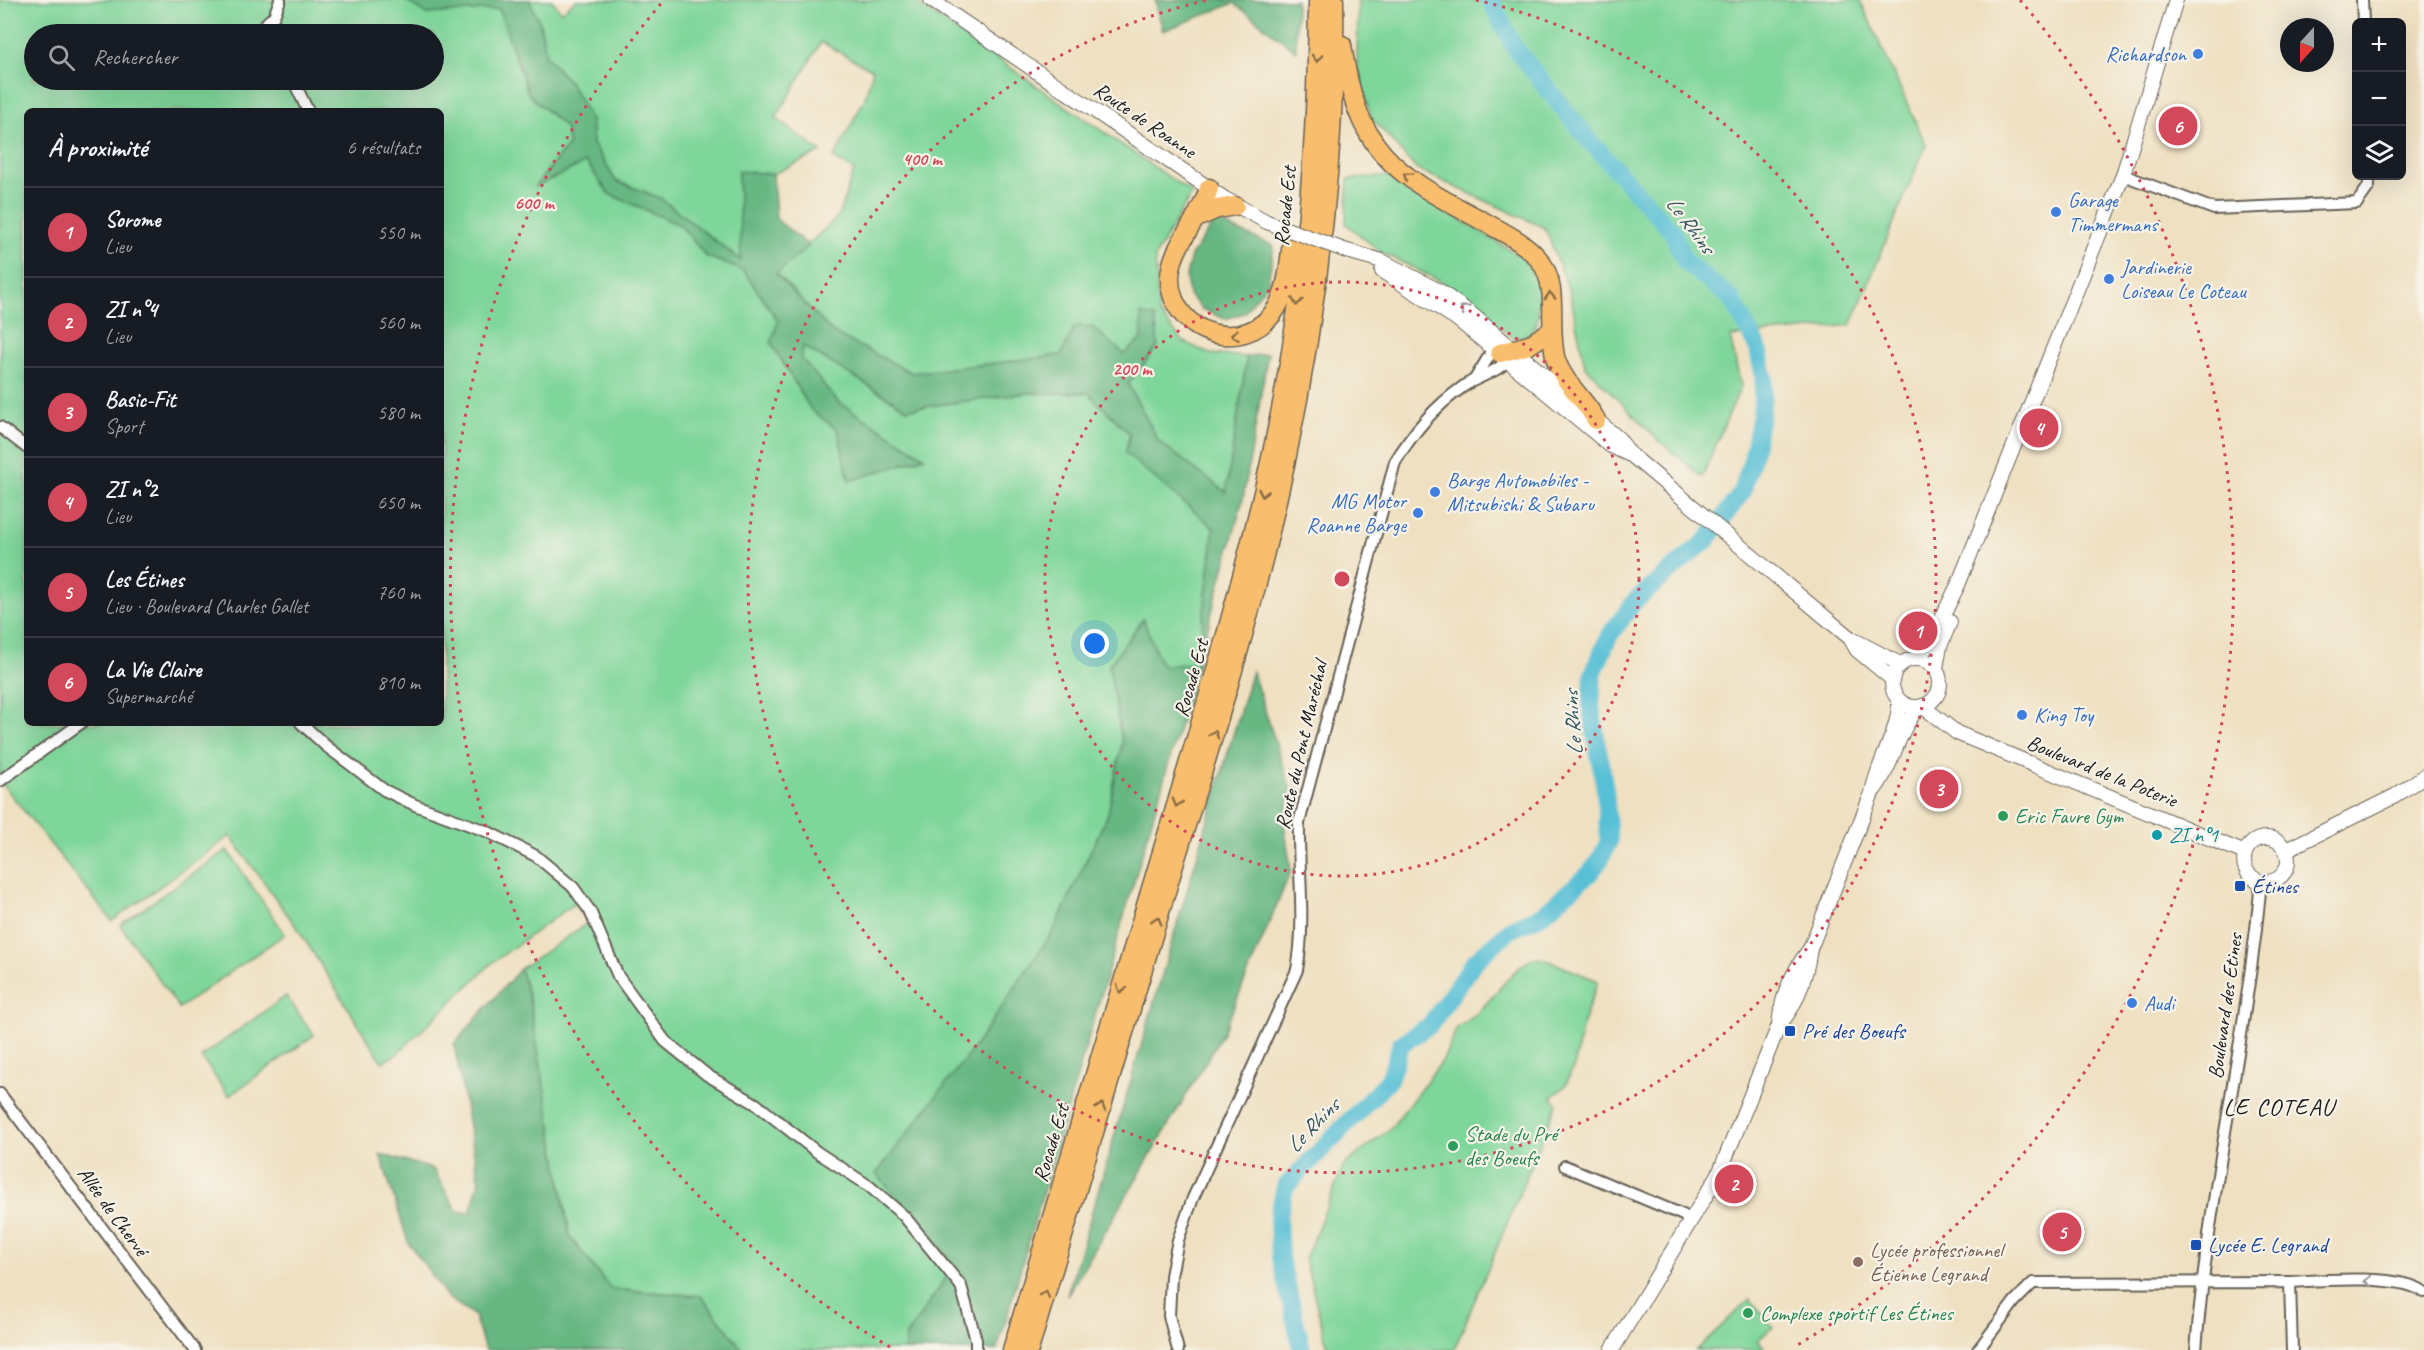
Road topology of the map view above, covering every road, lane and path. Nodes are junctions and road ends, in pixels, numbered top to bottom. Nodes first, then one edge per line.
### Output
1 (280, 0) edge
2 (931, 0) edge
3 (1318, 0) edge
4 (1334, 0) edge
5 (2176, 0) edge
6 (2362, 0) edge
7 (2363, 18) edge
8 (266, 24) edge
9 (1334, 24) junction
10 (298, 90) edge
11 (307, 108) edge
12 (1315, 118) junction
13 (2123, 175) junction
14 (2369, 180) edge
15 (1209, 188) junction
16 (1235, 206) junction
17 (1199, 217) junction
18 (1552, 330) junction
19 (1505, 352) junction
20 (1475, 379) junction
21 (1596, 420) junction
22 (0, 427) edge
23 (24, 446) edge
24 (1630, 454) junction
25 (1958, 585) junction
26 (1850, 638) junction
27 (1918, 659) junction
28 (1900, 664) junction
29 (1936, 668) junction
30 (1892, 679) junction
31 (1938, 693) junction
32 (1899, 701) junction
33 (1920, 707) junction
34 (77, 726) edge
35 (304, 726) edge
36 (1977, 741) junction
37 (2424, 776) edge
38 (0, 781) edge
39 (1872, 793) junction
40 (2286, 850) junction
41 (2246, 853) junction
42 (2261, 881) junction
43 (0, 1094) edge
44 (1565, 1166) dead end
45 (1691, 1221) junction
46 (2201, 1282) junction
47 (2290, 1282) junction
48 (2424, 1292) edge
49 (195, 1350) edge
50 (976, 1350) edge
51 (1012, 1350) edge
52 (1029, 1350) edge
53 (1178, 1350) edge
54 (1612, 1350) edge
55 (1978, 1350) edge
56 (2196, 1350) edge
57 (2292, 1350) edge

1 - 8 street
2 - 15 street, Route de Roanne
3 -> 12 highway, Rocade Est
4 - 9 highway, Rocade Est
5 - 13 street
6 - 7 street
18 -> 9 highway
52 -> 9 highway, Rocade Est
10 - 11 street
12 -> 17 highway
12 -> 51 highway, Rocade Est
13 - 14 street
13 - 25 street
15 - 16 street, Route de Roanne
15 - 17 highway
16 - 17 highway
16 - 19 street, Route de Roanne, bridge
18 - 19 highway
18 - 21 highway
19 - 20 street, Route du Pont Maréchal
19 - 20 street, Route du Pont Maréchal
19 - 21 street
19 - 24 street
20 - 53 street, Route du Pont Maréchal
21 - 24 street
22 - 23 street
24 - 26 street
25 - 27 street
25 - 29 street
26 - 28 street
26 - 30 street
27 - 28 street
27 - 29 street
28 - 30 street
29 - 31 street
30 - 32 street
31 - 33 street
31 - 36 street, Boulevard de la Poterie
32 - 33 street
32 - 39 street
33 - 36 street, Boulevard de la Poterie
33 - 39 street
34 - 38 street
35 - 50 street
36 - 41 street, Boulevard de la Poterie
37 - 40 street
39 - 45 street
40 - 41 street
40 - 42 street
41 - 42 street
42 - 46 street, Boulevard des Etines
43 - 49 street, Allée de Chervé
44 - 45 street
45 - 54 street
46 - 47 street
46 - 55 street
46 - 56 street, Boulevard des Etines
48 -> 47 street
47 - 57 street

